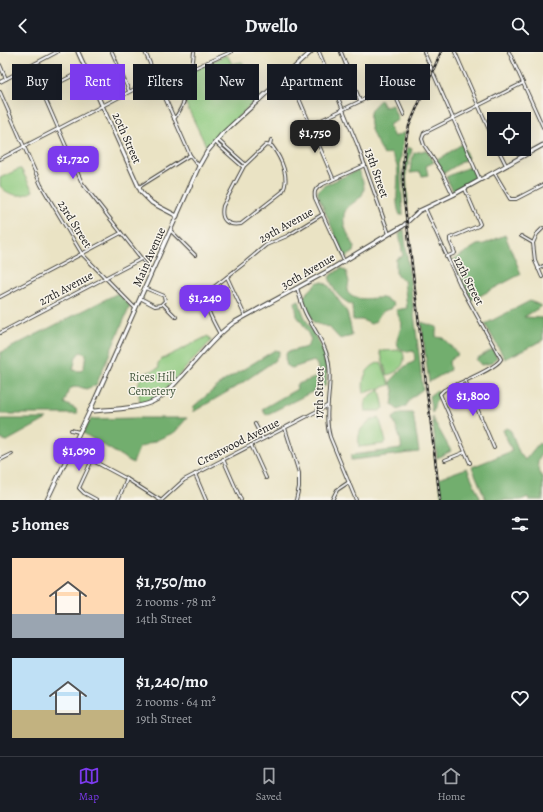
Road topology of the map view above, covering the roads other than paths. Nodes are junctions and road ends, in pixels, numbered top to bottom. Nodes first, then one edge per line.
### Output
1 (57, 52) edge
2 (78, 52) edge
3 (112, 52) edge
4 (145, 52) edge
5 (194, 52) edge
6 (231, 52) edge
7 (310, 52) edge
8 (319, 52) edge
9 (341, 52) edge
10 (424, 52) edge
11 (455, 52) edge
12 (509, 52) edge
13 (35, 64) edge
14 (84, 64) edge
15 (150, 64) edge
16 (193, 64) edge
17 (297, 64) edge
18 (0, 65) edge
19 (197, 67) edge
20 (431, 67) joint
21 (12, 76) edge
22 (6, 79) junction
23 (0, 82) edge
24 (523, 83) junction
25 (133, 90) edge
26 (0, 92) edge
27 (129, 92) junction
28 (267, 93) edge
29 (365, 99) edge
30 (46, 100) edge
31 (100, 100) edge
32 (166, 100) edge
33 (183, 100) edge
34 (299, 100) edge
35 (397, 100) edge
36 (360, 101) junction
37 (103, 106) junction
38 (479, 106) junction
39 (343, 109) junction
40 (404, 115) dead end
41 (453, 118) junction
42 (174, 119) junction
43 (310, 125) junction
44 (487, 125) edge
45 (543, 127) edge
46 (58, 128) junction
47 (217, 140) junction
48 (271, 140) dead end
49 (270, 145) junction
50 (543, 145) edge
51 (24, 147) junction
52 (190, 155) junction
53 (502, 156) edge
54 (0, 159) edge
55 (365, 165) junction
56 (506, 165) junction
57 (199, 166) junction
58 (244, 166) junction
59 (494, 172) junction
60 (333, 178) junction
61 (480, 180) junction
62 (543, 185) edge
63 (138, 187) junction
64 (465, 188) junction
65 (454, 195) junction
66 (425, 208) junction
67 (323, 214) junction
68 (176, 216) junction
69 (543, 228) edge
70 (170, 231) junction
71 (121, 233) junction
72 (389, 234) junction
73 (521, 236) dead end
74 (533, 243) junction
75 (82, 254) junction
76 (195, 255) dead end
77 (446, 257) junction
78 (141, 259) junction
79 (344, 261) junction
80 (543, 266) edge
81 (538, 269) junction
82 (152, 272) junction
83 (227, 277) junction
84 (542, 277) dead end
85 (106, 278) junction
86 (145, 288) junction
87 (297, 288) junction
88 (0, 297) edge
89 (140, 298) junction
90 (163, 304) junction
91 (135, 308) junction
92 (245, 316) junction
93 (176, 317) dead end
94 (0, 333) edge
95 (220, 334) junction
96 (466, 380) junction
97 (327, 406) junction
98 (90, 410) junction
99 (255, 424) dead end
100 (284, 428) junction
101 (71, 430) dead end
102 (79, 432) junction
103 (263, 439) junction
104 (252, 445) junction
105 (494, 448) dead end
106 (72, 449) junction
107 (465, 452) junction
108 (12, 454) dead end
109 (224, 459) junction
110 (0, 460) edge
111 (92, 460) junction
112 (445, 460) dead end
113 (470, 463) dead end
114 (195, 474) junction
115 (266, 478) dead end
116 (127, 479) junction
117 (349, 482) junction
118 (47, 500) edge
119 (97, 500) edge
120 (118, 500) edge
121 (161, 500) edge
122 (206, 500) edge
123 (241, 500) edge
124 (296, 500) edge
125 (332, 500) edge
126 (356, 500) edge

1 - 13 street
2 - 14 street, 20th Street
3 - 27 street
4 - 15 street
5 - 16 street
6 - 19 street
7 - 17 street, Main Avenue
8 - 39 street, 13th Street
9 - 36 street
10 - 20 street
11 - 38 street
12 - 24 street
18 - 22 street
20 - 41 street
21 - 22 street
22 - 23 street
24 - 38 street
24 - 45 street
25 - 27 street
26 - 51 street, 23rd Street
27 - 37 street
28 - 47 street, Main Avenue
29 - 36 street
30 - 46 street
31 - 37 street, 20th Street
32 - 42 street
33 - 42 street
34 - 43 street
35 - 40 street
36 - 39 street
37 - 46 street
37 - 63 street, 20th Street
38 - 41 street
38 - 44 street
39 - 43 street
39 - 55 street, 13th Street
41 - 61 street
41 - 65 street
42 - 52 street
43 - 60 street
46 - 51 street
46 - 71 street
47 - 57 street, Main Avenue
47 - 58 street
48 - 49 street
49 - 58 street
49 - 58 street
50 - 56 street, 30th Avenue
51 - 54 street
51 - 75 street, 23rd Street
52 - 57 street
52 - 63 street
53 - 56 street
55 - 60 street
55 - 72 street, 13th Street
56 - 59 street, 30th Avenue
57 - 68 street, Main Avenue
59 - 61 street, 30th Avenue
59 - 62 street
60 - 67 street
61 - 64 street, 30th Avenue
63 - 68 street, 20th Street
64 - 65 street, 30th Avenue
64 - 77 street
65 - 66 street, 30th Avenue
66 - 72 street, 30th Avenue
66 - 77 street, 12th Street
67 - 79 street
67 - 83 street, 29th Avenue
68 - 70 street, Main Avenue
69 - 74 street
70 - 76 street
70 - 82 street, Main Avenue
71 - 75 street
71 - 78 street
72 - 79 street, 30th Avenue
73 - 74 street
74 - 81 street
75 - 85 street, 23rd Street
75 - 88 street
77 - 96 street, 12th Street
78 - 82 street
78 - 85 street, 27th Avenue
79 - 87 street, 30th Avenue
80 - 81 street
81 - 84 street
82 - 86 street, Main Avenue
83 - 92 street
83 - 95 street, 29th Avenue
85 - 91 street, 23rd Street
85 - 94 street, 27th Avenue
86 - 89 street, Main Avenue
86 - 90 street
87 - 92 street, 30th Avenue
87 - 97 street, 17th Street
89 - 90 street
89 - 91 street, Main Avenue
90 - 93 street
91 - 98 street, Main Avenue
92 - 95 street, 30th Avenue
95 - 98 street, 30th Avenue
96 - 105 street
96 - 107 street
97 - 100 street, Crestwood Avenue
97 - 117 street, 17th Street
98 - 102 street, Main Avenue
99 - 103 street
100 - 103 street, Crestwood Avenue
100 - 124 street
101 - 102 street
102 - 106 street, Main Avenue
103 - 104 street, Crestwood Avenue
104 - 109 street, Crestwood Avenue
104 - 115 street
106 - 111 street
106 - 118 street, Main Avenue
107 - 112 street
107 - 113 street
108 - 110 street
109 - 114 street, Crestwood Avenue
109 - 123 street
111 - 116 street
111 - 119 street
114 - 121 street, Crestwood Avenue
114 - 122 street
116 - 120 street
116 - 121 street
117 - 125 street
117 - 126 street, 17th Street

